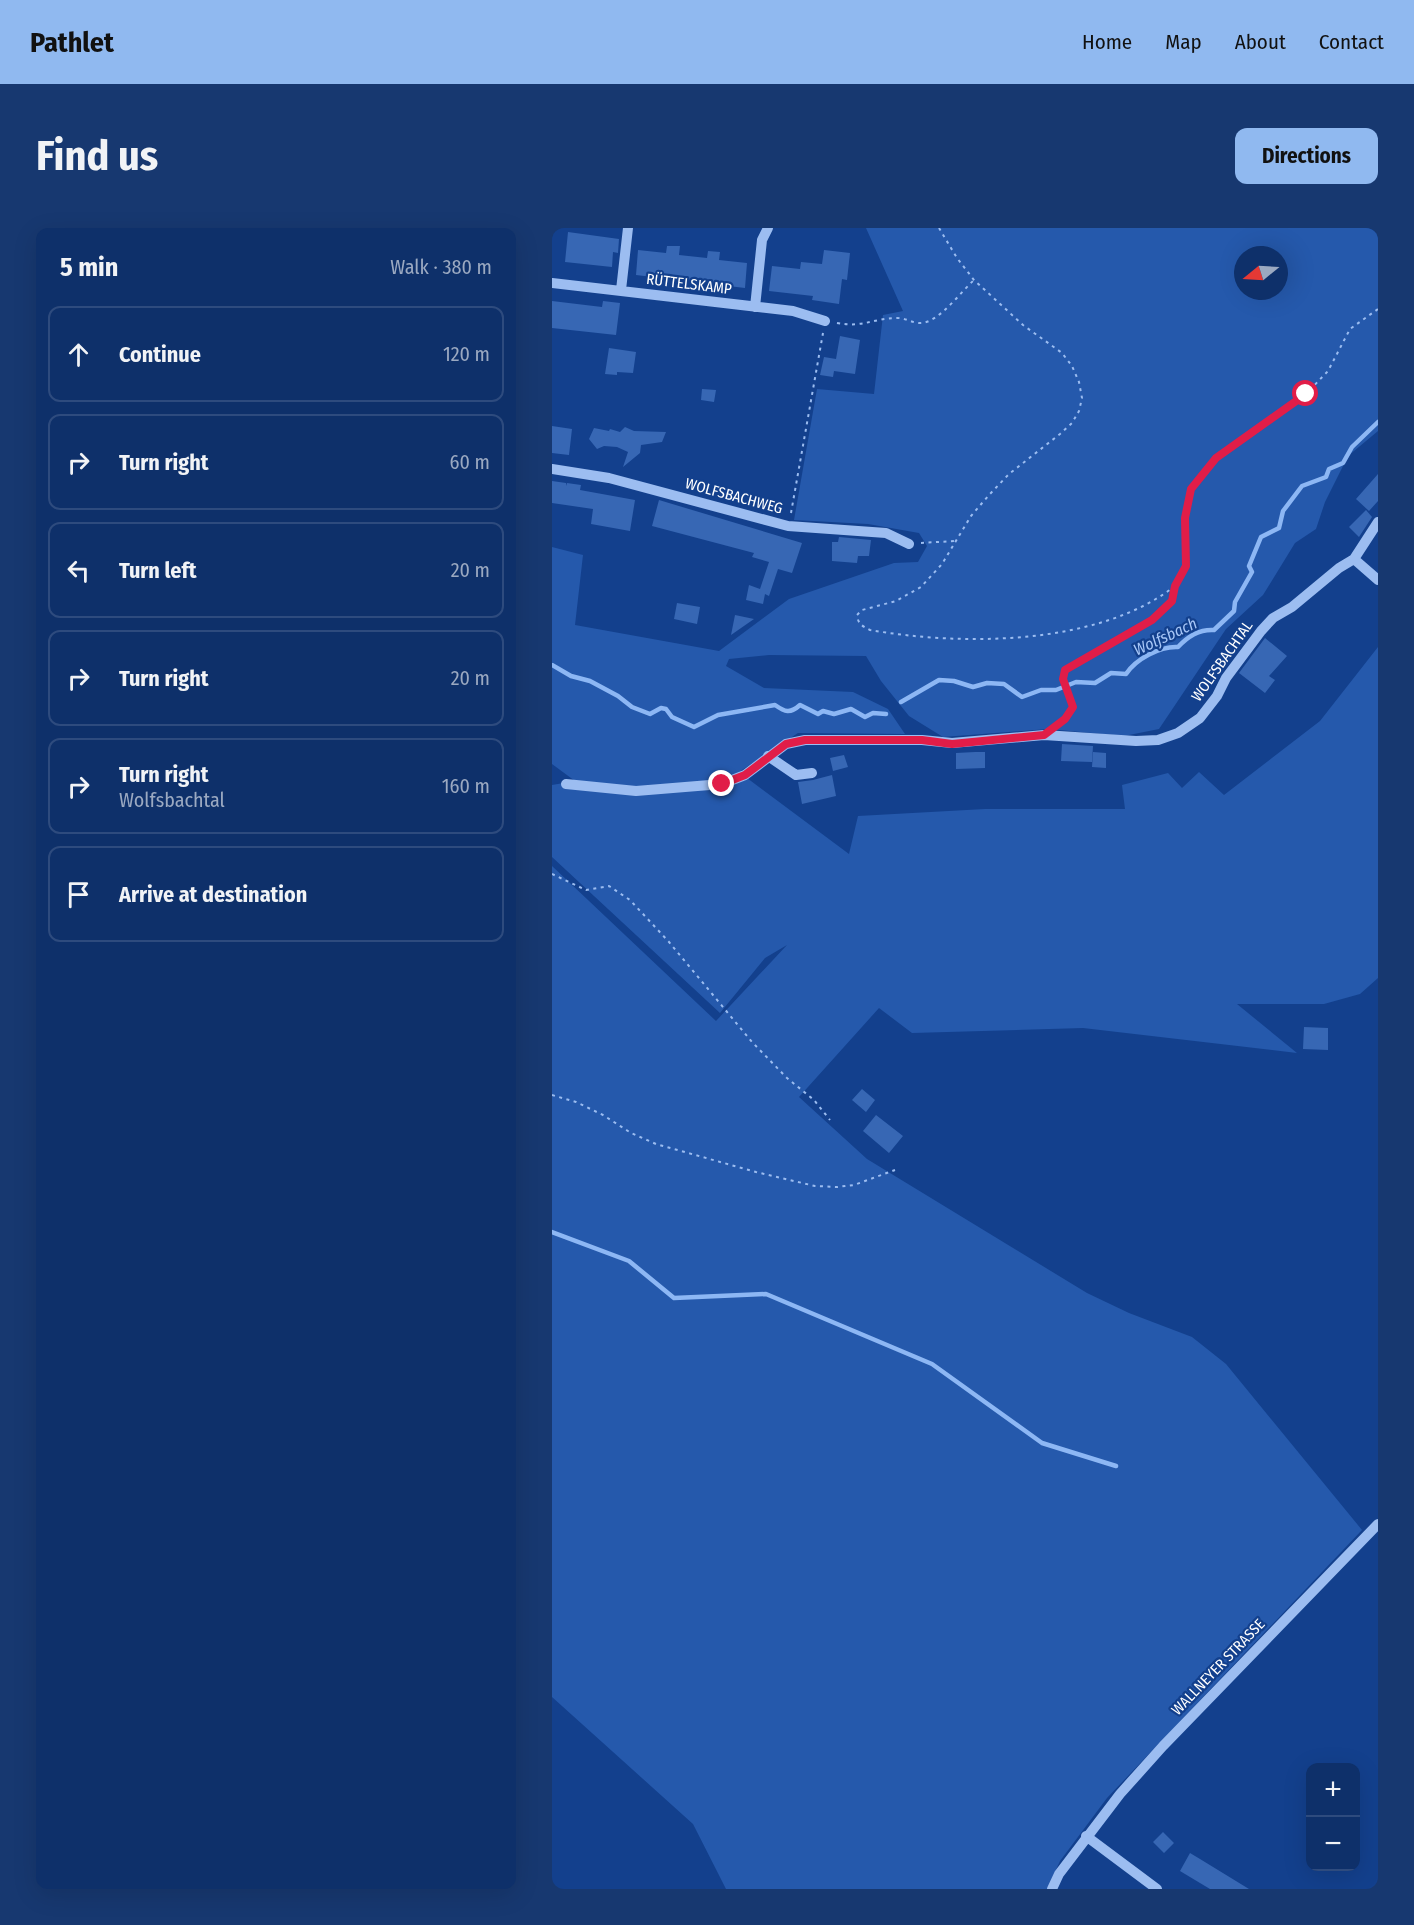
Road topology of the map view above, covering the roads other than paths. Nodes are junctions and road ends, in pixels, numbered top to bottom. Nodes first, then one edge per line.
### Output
1 (628, 228) edge
2 (767, 229) edge
3 (552, 284) edge
4 (621, 291) junction
5 (755, 307) junction
6 (825, 321) road end
7 (552, 469) edge
8 (1378, 522) edge
9 (909, 544) road end
10 (1354, 559) junction
11 (1378, 580) edge
12 (768, 756) junction
13 (812, 773) dead end
14 (566, 784) dead end
15 (1378, 1524) edge
16 (1086, 1836) junction
17 (1052, 1889) edge
18 (1157, 1889) edge

1 - 4 street
2 - 5 street
3 - 4 street, RÜTTELSKAMP
4 - 5 street, RÜTTELSKAMP
5 - 6 street, RÜTTELSKAMP
7 - 9 street, WOLFSBACHWEG
8 - 10 street, WOLFSBACHTAL
10 - 11 street
10 - 12 street, WOLFSBACHTAL
12 - 13 street
12 - 14 street, WOLFSBACHTAL
15 - 16 street, WALLNEYER STRASSE
16 - 17 street, WALLNEYER STRASSE
16 - 18 street

